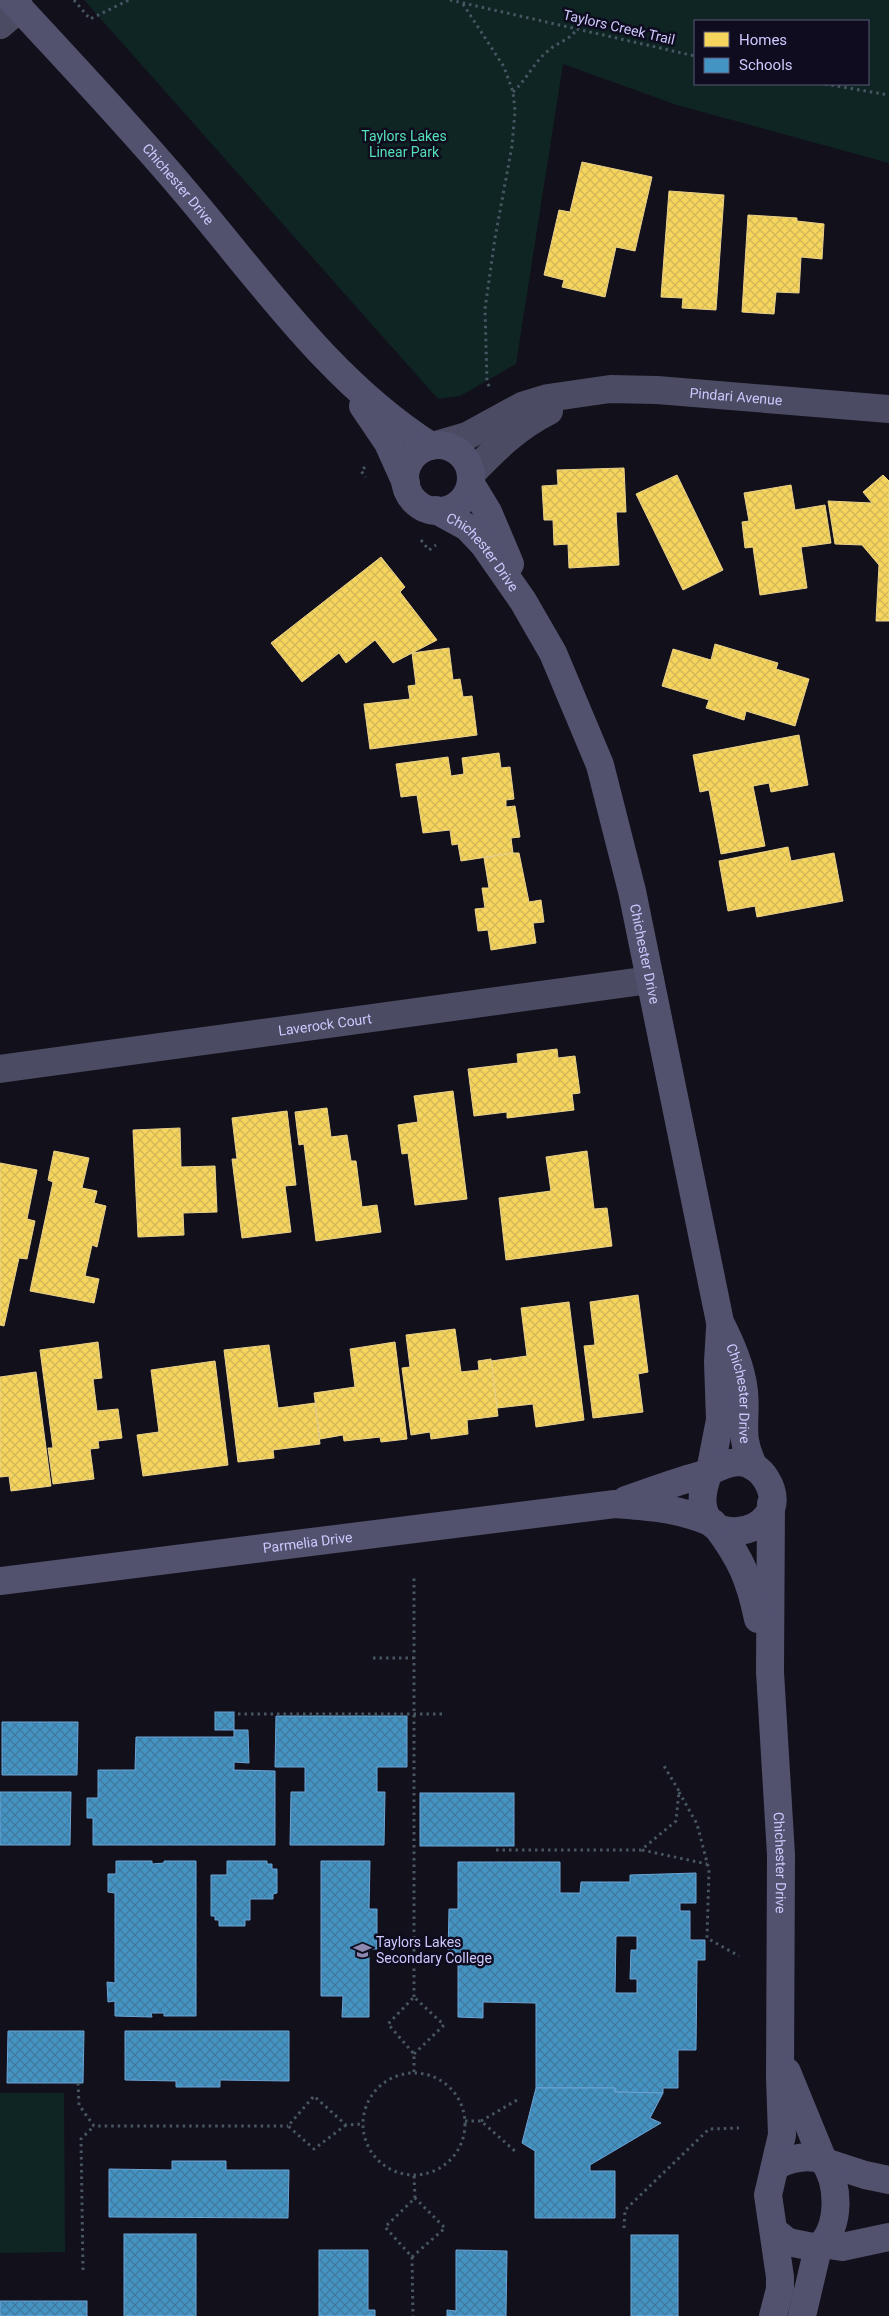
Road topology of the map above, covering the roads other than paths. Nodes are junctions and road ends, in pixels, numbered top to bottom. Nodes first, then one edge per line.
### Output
1 (11, 11) edge
2 (340, 371) junction
3 (584, 394) junction
4 (889, 409) edge
5 (434, 445) junction
6 (471, 479) junction
7 (406, 483) junction
8 (436, 510) junction
9 (523, 601) junction
10 (650, 980) junction
11 (0, 1069) edge
12 (720, 1322) junction
13 (754, 1467) junction
14 (710, 1472) junction
15 (615, 1504) junction
16 (771, 1504) junction
17 (715, 1525) junction
18 (0, 1581) edge
19 (770, 1672) junction
20 (781, 2054) junction
21 (824, 2161) junction
22 (776, 2165) junction
23 (889, 2180) edge
24 (774, 2231) junction
25 (889, 2236) edge
26 (820, 2246) junction
27 (773, 2316) edge
28 (802, 2316) edge

1 - 2 street, Chichester Drive
2 - 5 street, Chichester Drive
2 - 7 street, Chichester Drive
3 - 4 street, Pindari Avenue
3 - 5 street, Pindari Avenue
3 - 6 street, Pindari Avenue
5 - 6 street
5 - 7 street
6 - 8 street
6 - 9 street, Chichester Drive
7 - 8 street
8 - 9 street, Chichester Drive
9 - 10 street, Chichester Drive
10 - 11 street, Laverock Court
10 - 12 street, Chichester Drive
12 - 13 street, Chichester Drive
12 - 14 street, Chichester Drive
13 - 14 street
13 - 16 street
14 - 15 street, Parmelia Drive
14 - 17 street
15 - 17 street, Parmelia Drive
15 - 18 street, Parmelia Drive
16 - 17 street
16 - 19 street, Chichester Drive
17 - 19 street, Chichester Drive
19 - 20 street, Chichester Drive
20 - 21 street, Chichester Drive
20 - 22 street, Chichester Drive
21 - 22 street
21 - 23 street
21 - 26 street
22 - 24 street
24 - 26 street
24 - 27 street
25 - 26 street
26 - 28 street

